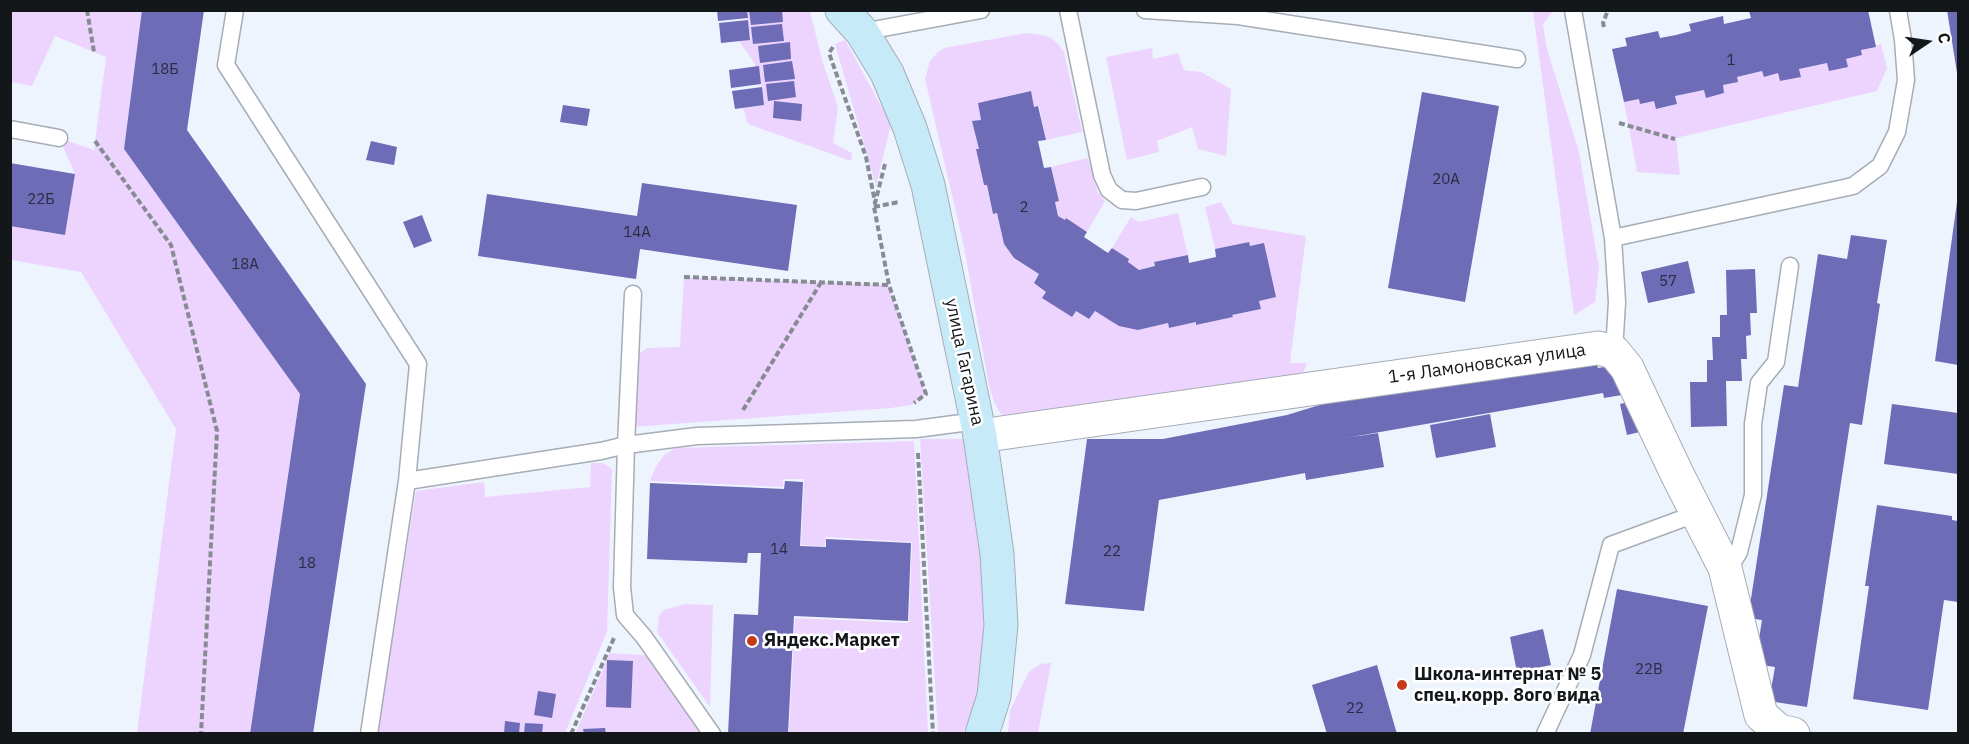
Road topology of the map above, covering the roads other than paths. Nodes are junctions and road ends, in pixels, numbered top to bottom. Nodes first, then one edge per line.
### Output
1 (235, 10) edge
2 (981, 10) edge
3 (1068, 10) edge
4 (1145, 10) edge
5 (1573, 10) edge
6 (1898, 10) edge
7 (846, 29) edge
8 (1517, 59) dead end
9 (10, 129) edge
10 (59, 138) dead end
11 (1202, 187) dead end
12 (1613, 238) junction
13 (1790, 266) dead end
14 (633, 294) dead end
15 (1614, 352) junction
16 (978, 428) junction
17 (626, 445) junction
18 (407, 481) junction
19 (1698, 513) junction
20 (1725, 568) junction
21 (1786, 732) edge
22 (369, 734) edge
23 (712, 734) edge
24 (982, 734) edge
25 (1545, 734) edge

1 - 18 lane
2 - 7 lane
3 - 11 lane
4 - 8 lane
5 - 12 lane
6 - 12 lane
7 - 16 street, улица Гагарина
9 - 10 lane
12 - 15 lane
13 - 20 lane
14 - 17 lane
15 - 16 street, 1-я Ламоновская улица
15 - 19 street
16 - 17 lane
16 - 24 street, улица Гагарина
17 - 18 lane
17 - 23 lane
18 - 22 lane
19 - 20 street
19 - 25 lane
20 - 21 street

